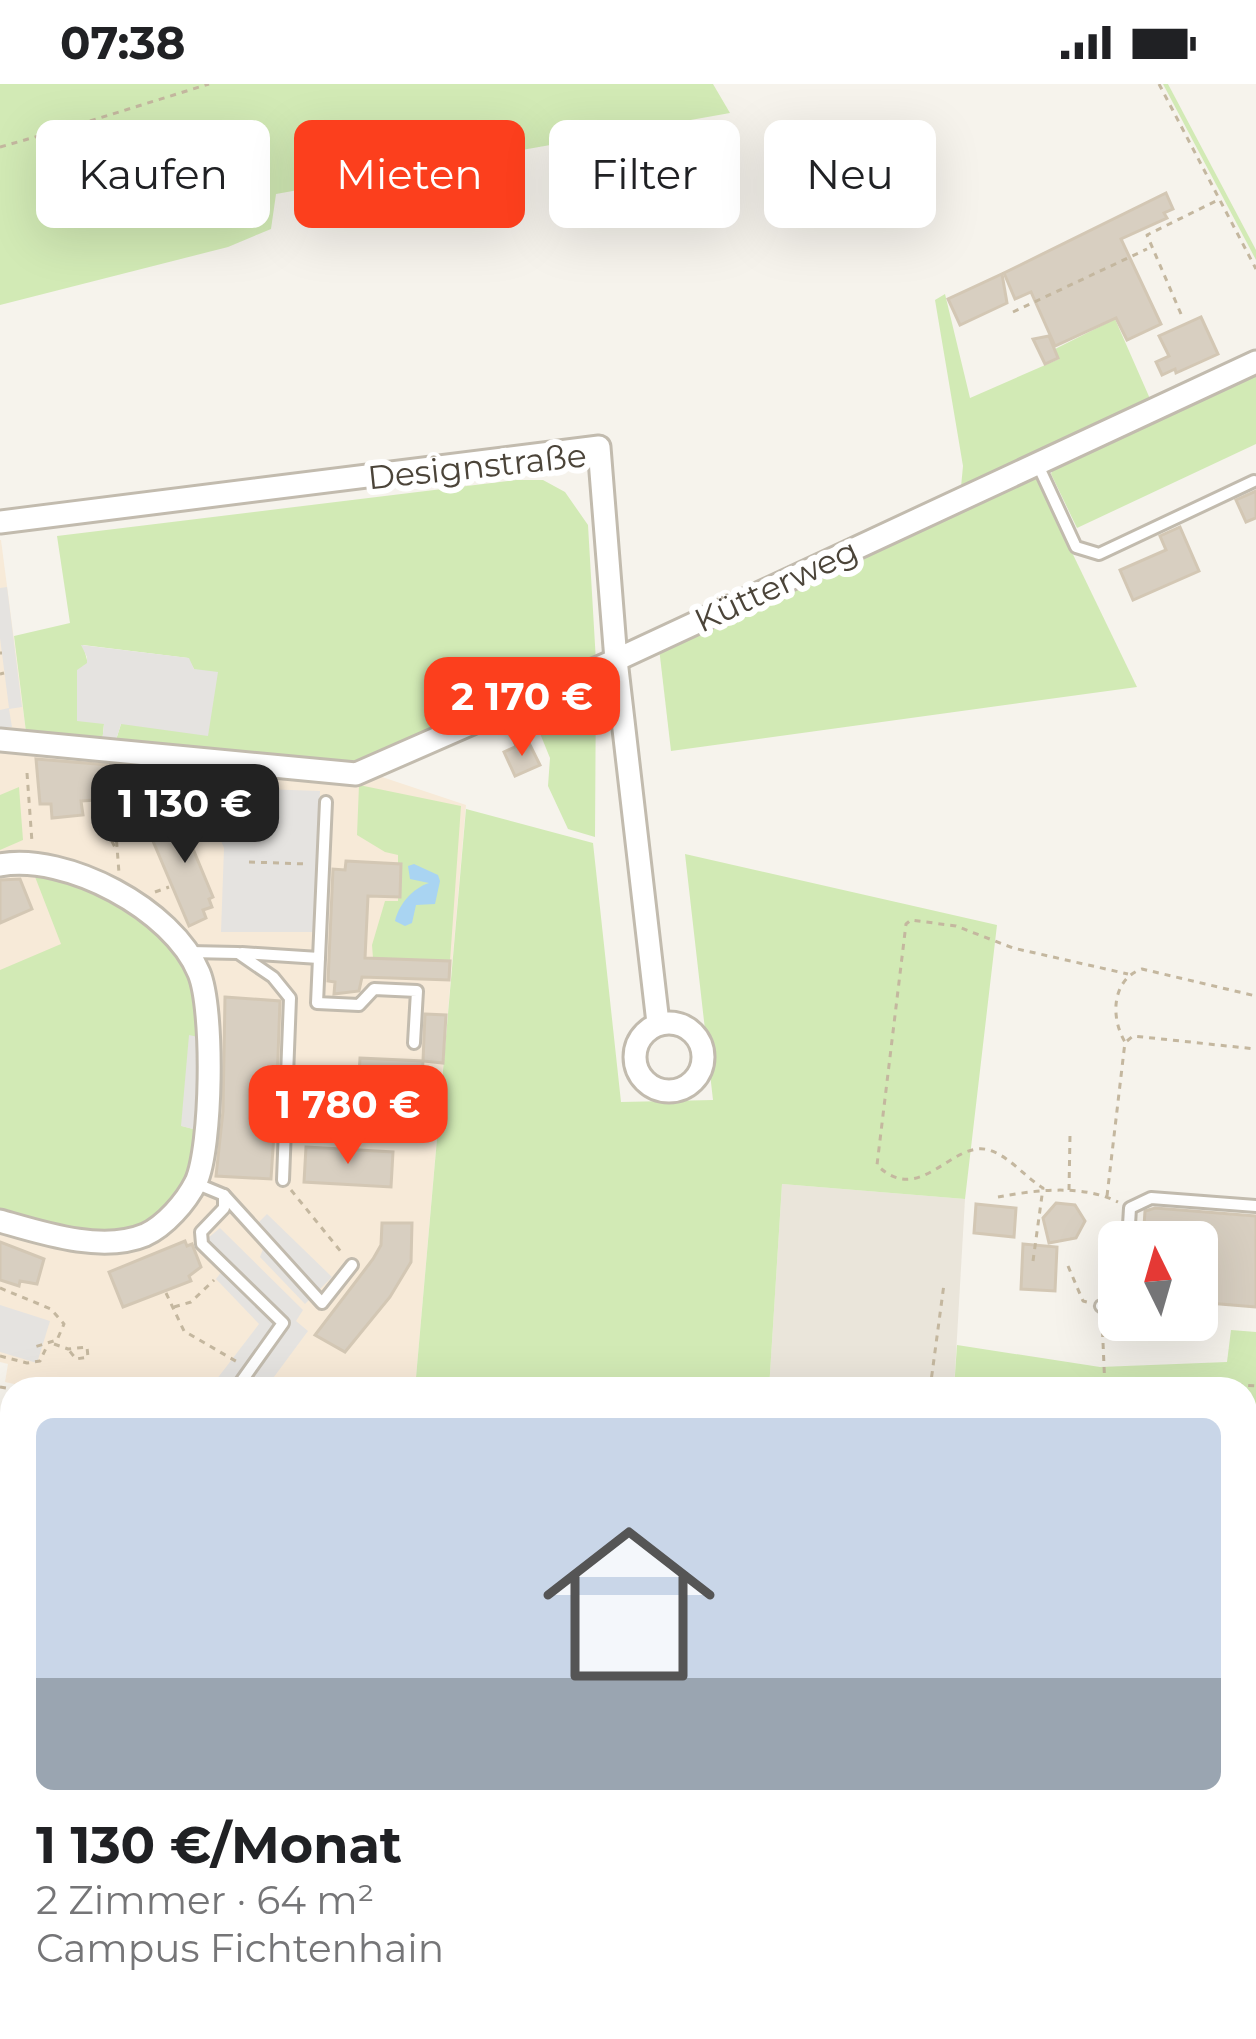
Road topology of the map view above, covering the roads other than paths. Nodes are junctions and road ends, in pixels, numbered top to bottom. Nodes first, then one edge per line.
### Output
1 (1256, 362) edge
2 (1037, 464) junction
3 (1254, 482) edge
4 (0, 522) edge
5 (616, 660) junction
6 (0, 740) edge
7 (326, 802) dead end
8 (0, 865) edge
9 (189, 952) junction
10 (238, 953) junction
11 (319, 958) junction
12 (658, 1023) dead end
13 (414, 1043) dead end
14 (286, 1123) junction
15 (393, 1130) dead end
16 (283, 1180) road end
17 (195, 1183) junction
18 (224, 1196) junction
19 (1256, 1206) edge
20 (0, 1221) edge
21 (1129, 1221) edge
22 (352, 1265) road end
23 (245, 1377) edge

1 - 2 street, Kütterweg
2 - 3 lane
2 - 5 street, Kütterweg
4 - 5 street, Designstraße
5 - 6 street, Kütterweg
5 - 12 street, Designstraße
7 - 11 lane
8 - 9 street
9 - 10 lane
9 - 17 street
10 - 11 lane
10 - 14 lane
11 - 13 lane
14 - 15 lane
14 - 16 lane
17 - 18 lane
17 - 20 street
18 - 22 lane
18 - 23 lane
19 - 21 lane

